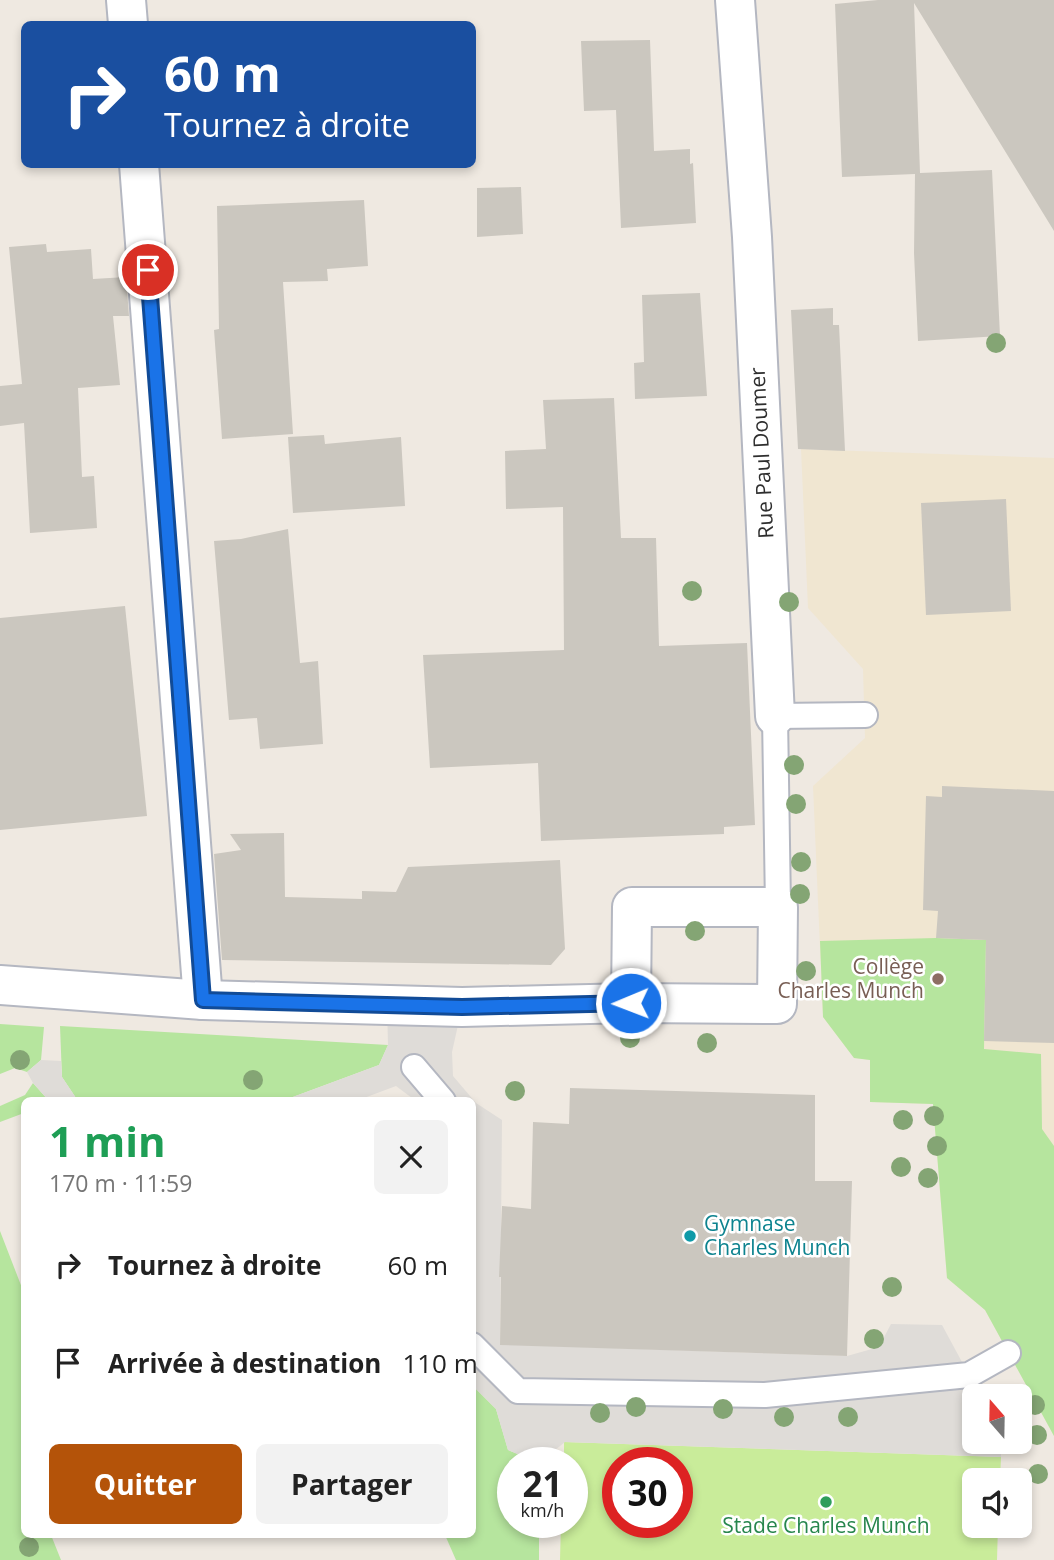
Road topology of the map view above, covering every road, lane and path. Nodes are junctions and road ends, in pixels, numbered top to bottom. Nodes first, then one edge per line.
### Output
1 (126, 0) edge
2 (735, 0) edge
3 (128, 21) edge
4 (139, 168) edge
5 (864, 715) dead end
6 (775, 716) junction
7 (778, 907) junction
8 (0, 985) edge
9 (203, 1000) junction
10 (631, 1003) junction
11 (414, 1067) dead end
12 (440, 1097) edge
13 (476, 1349) edge
14 (1008, 1353) dead end

1 - 3 street
2 - 6 street, Rue Paul Doumer
4 - 9 street
5 - 6 lane
6 - 7 lane, Rue Paul Doumer
7 - 10 street
7 - 10 street
8 - 9 street
9 - 10 street
11 - 12 lane
13 - 14 lane

